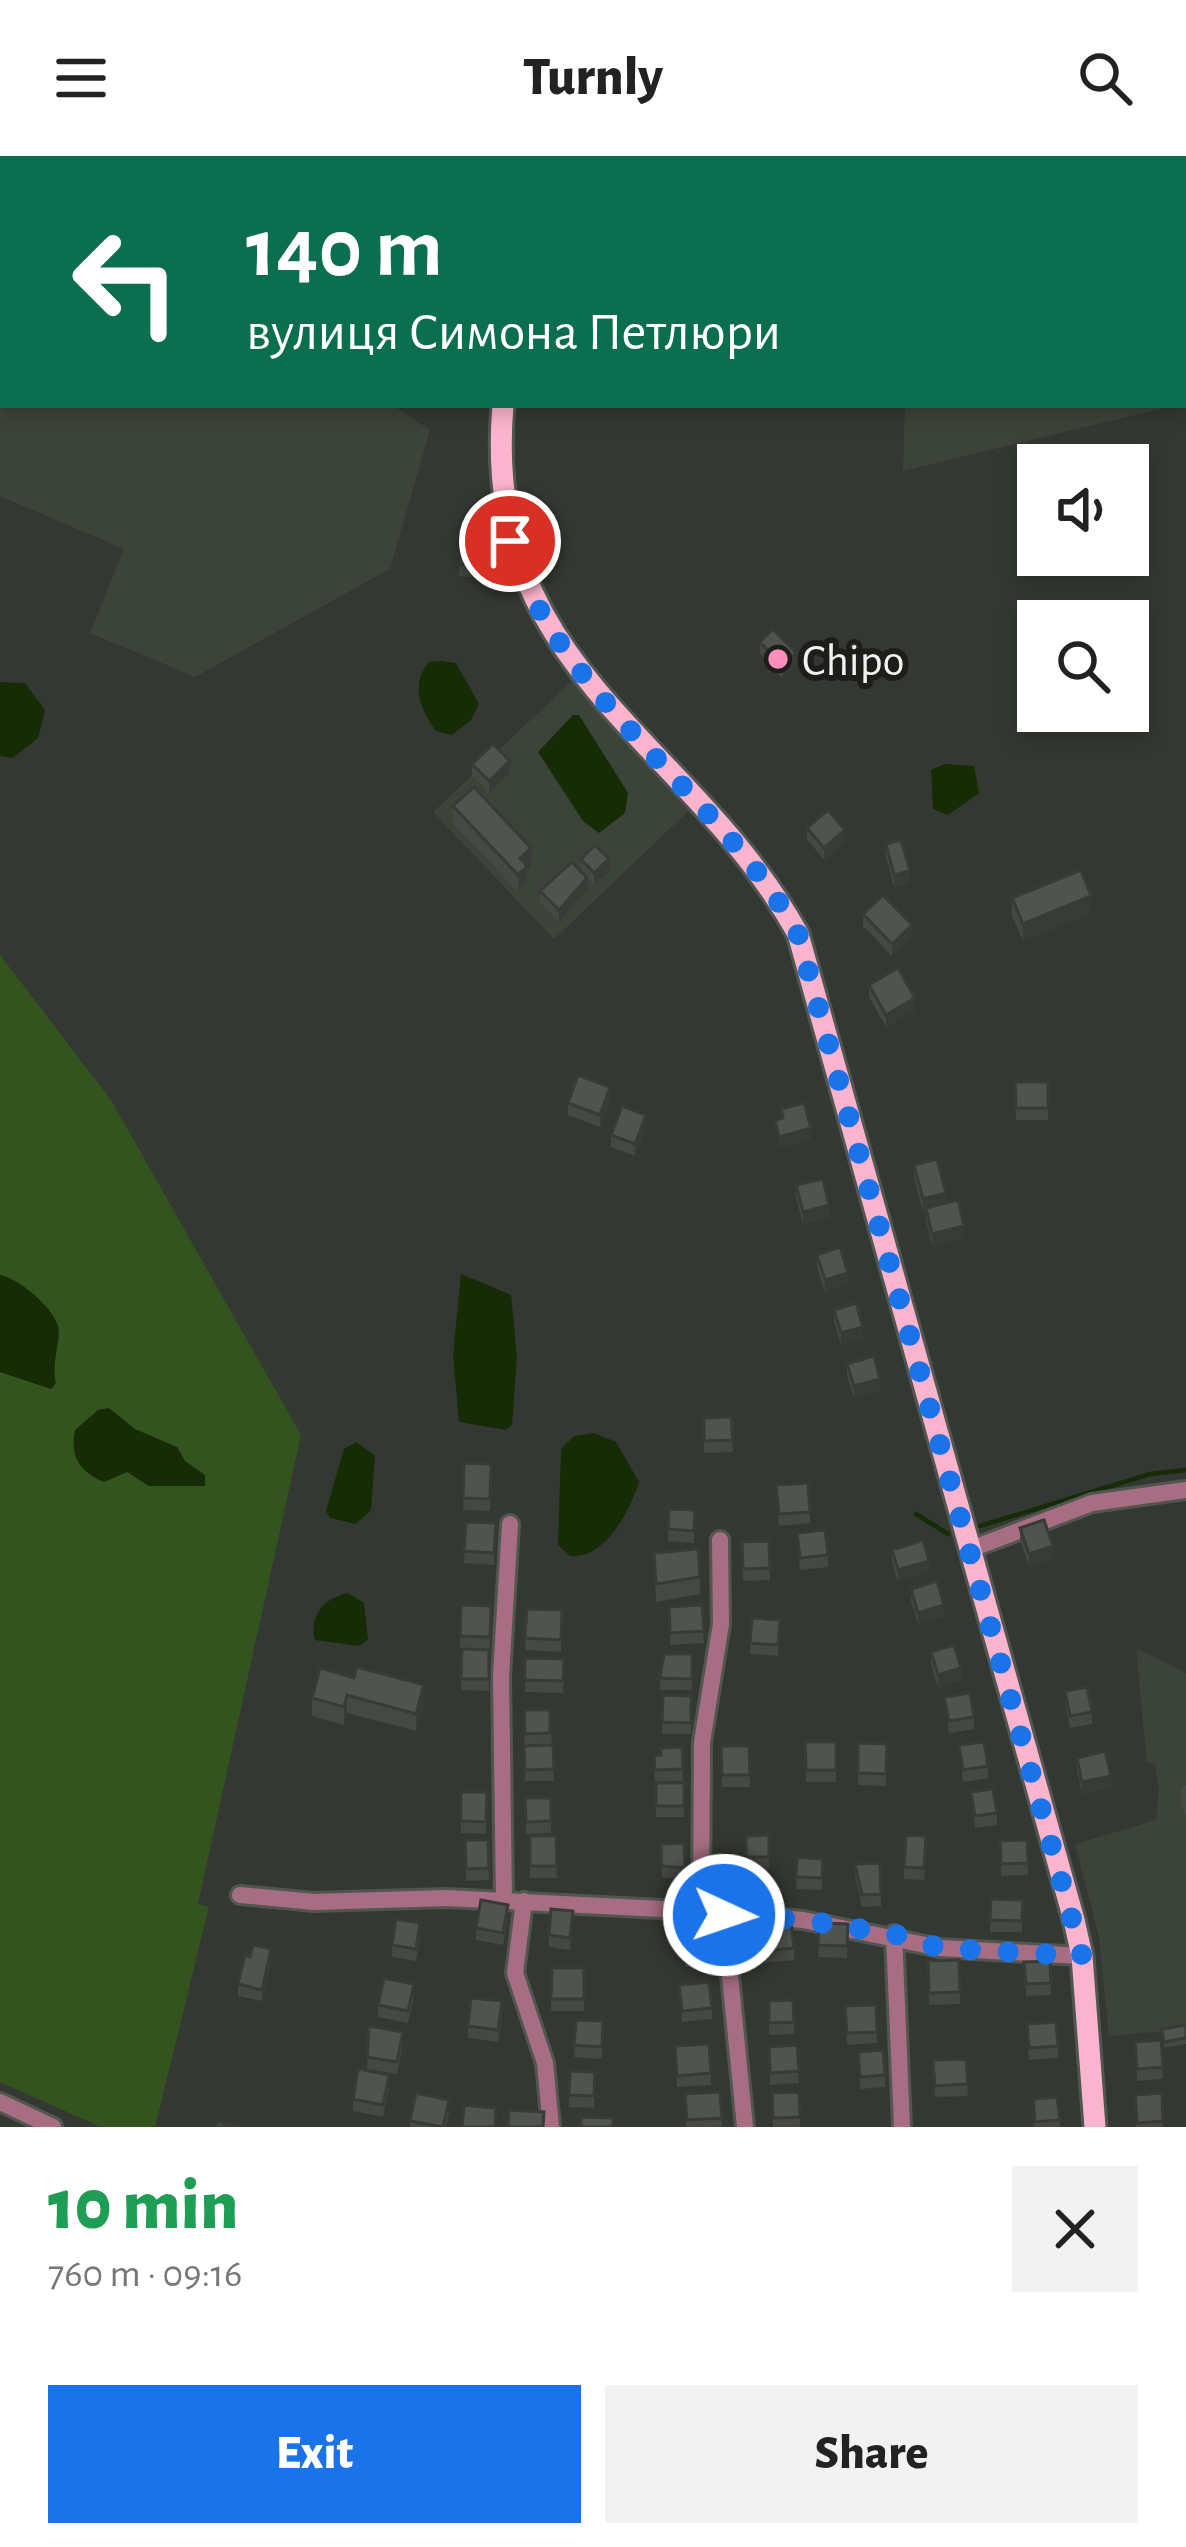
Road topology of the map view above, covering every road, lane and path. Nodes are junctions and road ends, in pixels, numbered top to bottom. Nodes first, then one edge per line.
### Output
1 (502, 408) edge
2 (1186, 1490) edge
3 (510, 1525) dead end
4 (720, 1540) dead end
5 (971, 1549) junction
6 (240, 1895) dead end
7 (504, 1901) junction
8 (524, 1901) junction
9 (701, 1911) junction
10 (724, 1915) junction
11 (894, 1934) junction
12 (1082, 1956) junction
13 (0, 2102) edge
14 (53, 2127) edge
15 (551, 2127) edge
16 (745, 2127) edge
17 (902, 2127) edge
18 (1095, 2127) edge

1 - 5 main road
2 - 5 street
3 - 7 street
4 - 9 street
5 - 12 main road
6 - 7 street
7 - 8 street
8 - 9 street
8 - 15 street
9 - 10 street
10 - 11 street
10 - 16 street
11 - 12 street
11 - 17 street
12 - 18 main road
13 - 14 street

